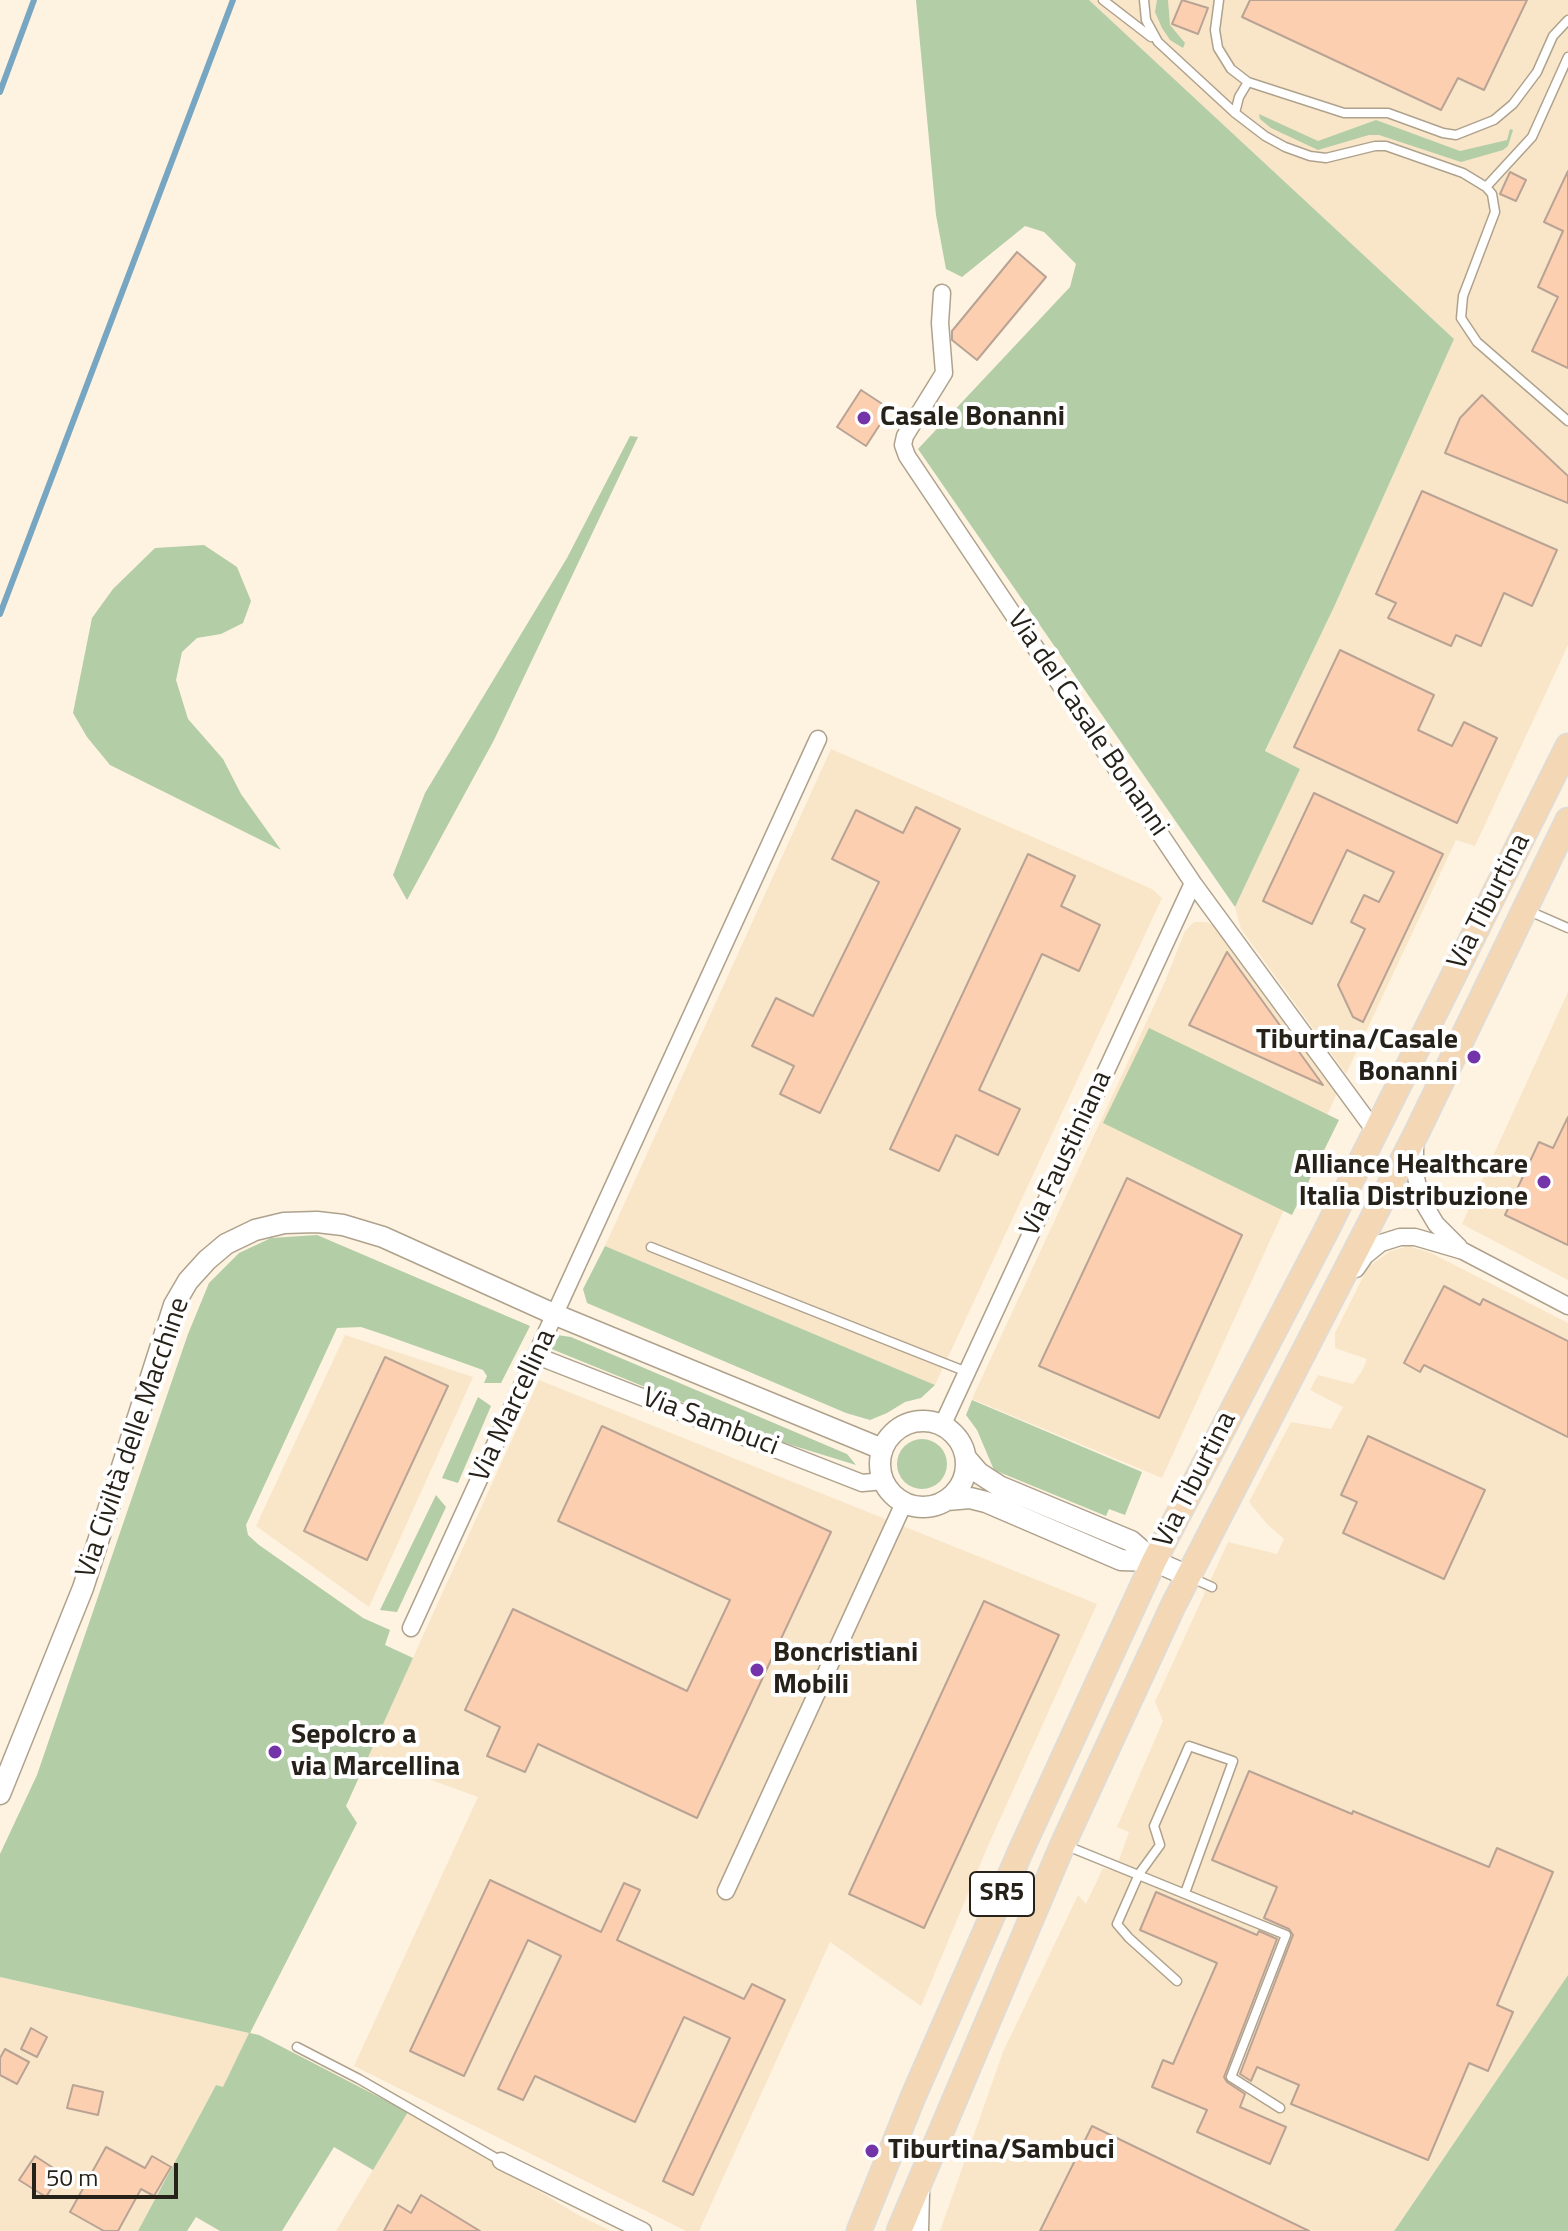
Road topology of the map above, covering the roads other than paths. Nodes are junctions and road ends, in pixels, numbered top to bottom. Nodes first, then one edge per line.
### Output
1 (1103, 0) edge
2 (1144, 0) edge
3 (1219, 0) edge
4 (1568, 20) edge
5 (1158, 42) junction
6 (1568, 57) edge
7 (1248, 82) junction
8 (1235, 113) junction
9 (1486, 187) junction
10 (942, 293) dead end
11 (1568, 421) edge
12 (818, 739) dead end
13 (1568, 746) edge
14 (1568, 820) edge
15 (1193, 883) junction
16 (1525, 909) junction
17 (1568, 928) edge
18 (1375, 1131) junction
19 (1416, 1134) junction
20 (651, 1247) dead end
21 (1463, 1251) junction
22 (1568, 1306) edge
23 (556, 1315) junction
24 (1316, 1326) junction
25 (537, 1356) junction
26 (967, 1372) junction
27 (942, 1426) junction
28 (882, 1449) junction
29 (966, 1458) junction
30 (884, 1481) junction
31 (947, 1500) junction
32 (904, 1503) junction
33 (1154, 1561) junction
34 (1188, 1576) junction
35 (1212, 1587) dead end
36 (411, 1628) dead end
37 (0, 1794) edge
38 (1063, 1844) junction
39 (1139, 1874) junction
40 (726, 1891) dead end
41 (1185, 1893) junction
42 (1177, 1981) dead end
43 (297, 2047) dead end
44 (1280, 2108) dead end
45 (501, 2161) joint
46 (922, 2174) junction
47 (643, 2231) edge
48 (859, 2231) edge
49 (899, 2231) edge
50 (920, 2231) edge

1 - 5 lane
2 - 5 lane
3 - 7 lane
4 - 7 lane
5 - 8 lane
6 - 9 lane
7 - 8 lane
8 - 9 lane
9 - 11 lane
10 - 15 street, Via del Casale Bonanni
12 - 23 street, Via Marcellina
13 - 18 main road, Via Tiburtina / SR5
14 - 16 main road, Via Tiburtina
15 - 18 street, Via del Casale Bonanni
15 - 26 street, Via Faustiniana
16 - 17 lane
16 - 19 main road, Via Tiburtina
18 - 33 main road, Via Tiburtina / SR5
19 - 21 street
19 - 24 main road, Via Tiburtina
20 - 26 lane
21 - 22 street
21 - 24 street
23 - 25 street, Via Marcellina
23 - 28 street, Via Sambuci
23 - 37 street, Via Civiltà delle Macchine
24 - 34 main road, Via Tiburtina
25 - 30 street, Via Sambuci
25 - 36 street, Via Marcellina
26 - 27 street, Via Faustiniana
27 - 28 street
27 - 29 street
28 - 30 street
29 - 31 street
29 - 33 street
30 - 32 street
31 - 32 street
31 - 33 street
32 - 40 street
33 - 34 street
33 - 48 main road, Via Tiburtina / SR5
34 - 35 lane
34 - 38 main road, Via Tiburtina
38 - 39 lane
38 - 46 main road, Via Tiburtina
39 - 41 lane
39 - 41 lane
39 - 42 lane
41 - 44 lane
43 - 45 lane
45 - 47 street
46 - 49 main road, Via Tiburtina
46 - 50 street

